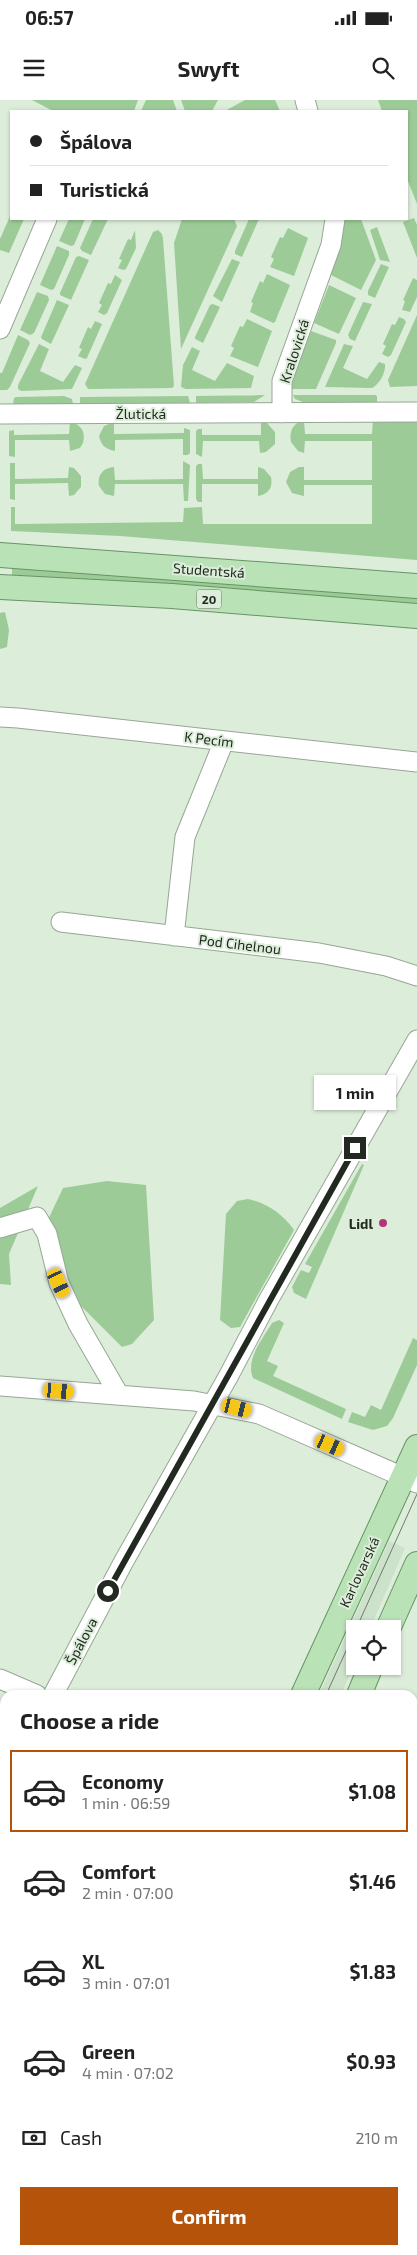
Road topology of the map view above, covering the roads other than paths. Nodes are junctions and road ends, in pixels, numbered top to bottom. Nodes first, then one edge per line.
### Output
1 (47, 220) edge
2 (336, 220) edge
3 (0, 329) edge
4 (417, 412) edge
5 (282, 413) junction
6 (0, 414) edge
7 (0, 555) edge
8 (417, 586) edge
9 (0, 587) edge
10 (417, 616) edge
11 (0, 717) edge
12 (224, 741) junction
13 (417, 762) edge
14 (61, 922) dead end
15 (174, 936) junction
16 (417, 976) edge
17 (417, 1040) edge
18 (0, 1228) edge
19 (0, 1386) edge
20 (119, 1395) junction
21 (213, 1404) junction
22 (417, 1447) edge
23 (410, 1480) edge
24 (417, 1564) edge
25 (392, 1620) edge
26 (367, 1675) edge
27 (0, 1678) edge
28 (26, 1690) edge
29 (56, 1690) edge
30 (305, 1690) edge
31 (361, 1690) edge

1 - 3 street
2 - 5 street, Kralovická
4 - 5 street
5 - 6 street, Žlutická
7 - 8 main road, Studentská / 20
9 - 10 main road, Studentská / 20
11 - 12 street, K Pecím
12 - 13 street, K Pecím
12 - 15 street
14 - 15 street, Pod Cihelnou
15 - 16 street, Pod Cihelnou
17 - 21 street, Špálova
18 - 20 street
19 - 20 street
20 - 21 street
21 - 23 street
21 - 29 street, Špálova
22 - 23 main road, Karlovarská
23 - 30 main road, Karlovarská
24 - 25 main road
26 - 31 main road
27 - 28 street

